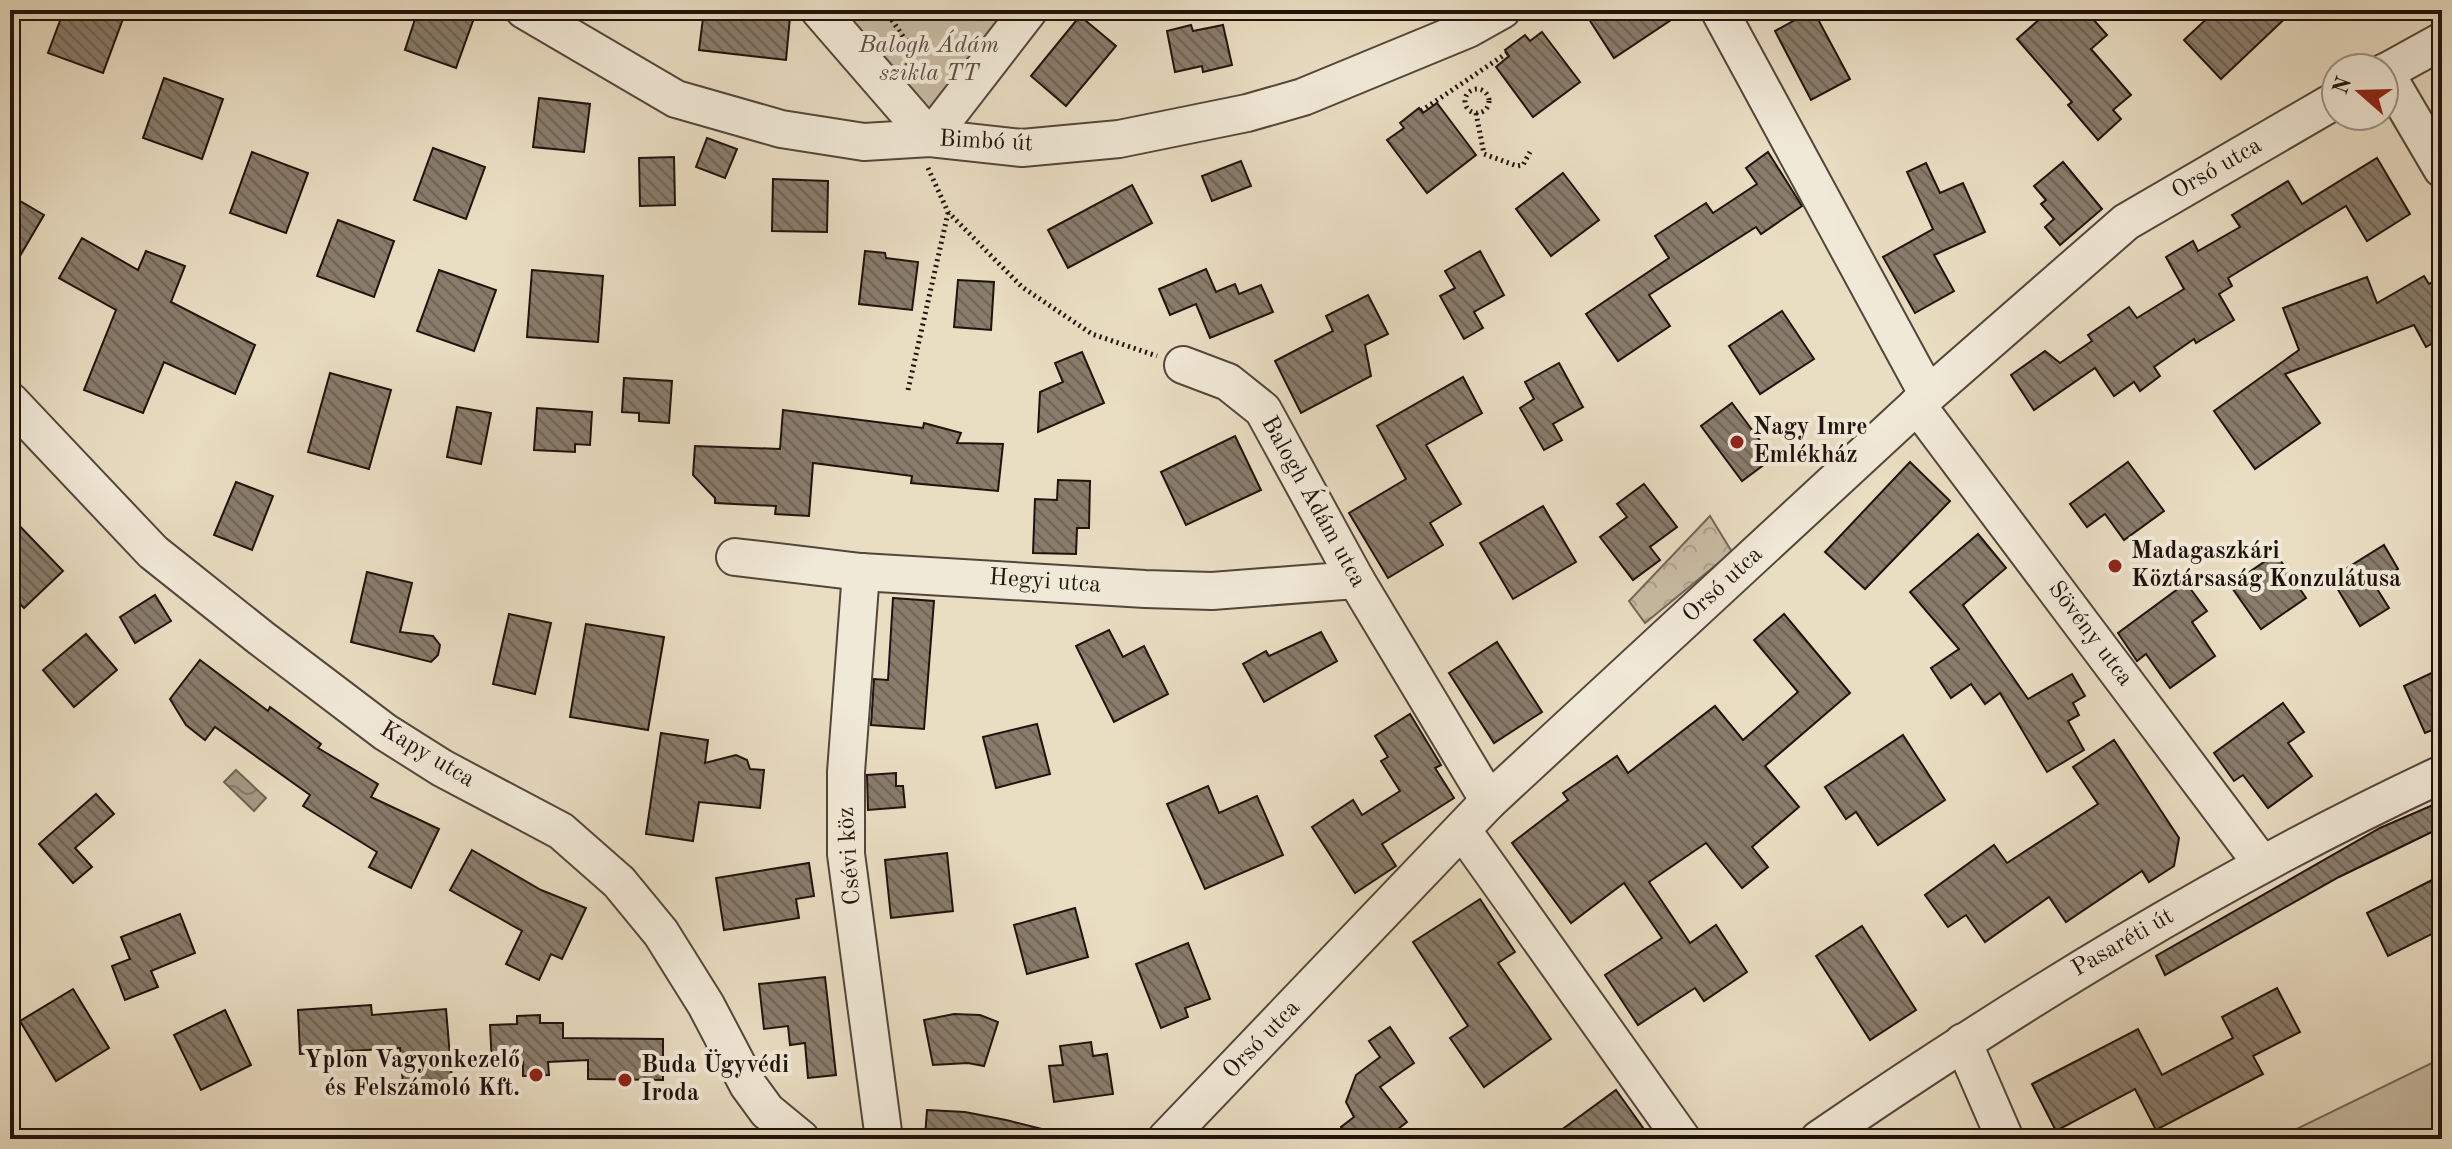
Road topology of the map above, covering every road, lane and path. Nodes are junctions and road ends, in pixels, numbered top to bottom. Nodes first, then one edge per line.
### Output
1 (524, 10) edge
2 (819, 10) edge
3 (1029, 10) edge
4 (1502, 10) edge
5 (1719, 10) edge
6 (2442, 41) edge
7 (1358, 49) dead end
8 (1507, 53) dead end
9 (2400, 63) edge
10 (1464, 84) junction
11 (1470, 91) junction
12 (1303, 97) junction
13 (2400, 99) edge
14 (2320, 109) edge
15 (1421, 111) dead end
16 (1476, 113) junction
17 (930, 138) junction
18 (1530, 152) dead end
19 (2442, 169) edge
20 (948, 212) junction
21 (1183, 365) joint
22 (908, 390) dead end
23 (1923, 400) junction
24 (10, 401) edge
25 (735, 557) dead end
26 (861, 572) junction
27 (1356, 580) junction
28 (2442, 774) edge
29 (1489, 801) junction
30 (1463, 831) junction
31 (2262, 864) junction
32 (1963, 1042) junction
33 (801, 1139) edge
34 (884, 1139) edge
35 (1166, 1139) edge
36 (1682, 1139) edge
37 (1819, 1139) edge
38 (2005, 1139) edge

1 - 17 street, Bimbó út
2 - 17 street
3 - 17 street
4 - 12 street, Bimbó út
5 - 23 street, Sövény utca
6 - 9 street
7 - 12 street
8 - 10 path
10 - 11 path
10 - 15 path
11 - 16 path
11 - 16 path
12 - 17 street, Bimbó út
13 - 19 street
14 - 23 street, Orsó utca
16 - 18 path
17 - 20 path
20 - 21 path
20 - 22 path
21 - 27 street, Balogh Ádám utca
23 - 29 street, Orsó utca
23 - 31 street, Sövény utca
24 - 33 street, Kapy utca
25 - 26 street, Hegyi utca
26 - 27 street, Hegyi utca
26 - 34 street, Csévi köz
27 - 29 street, Balogh Ádám utca
28 - 31 street, Pasaréti út
29 - 30 street, Orsó utca
30 - 35 street, Orsó utca
30 - 36 street
31 - 32 street, Pasaréti út
32 - 37 street, Pasaréti út
32 - 38 street

